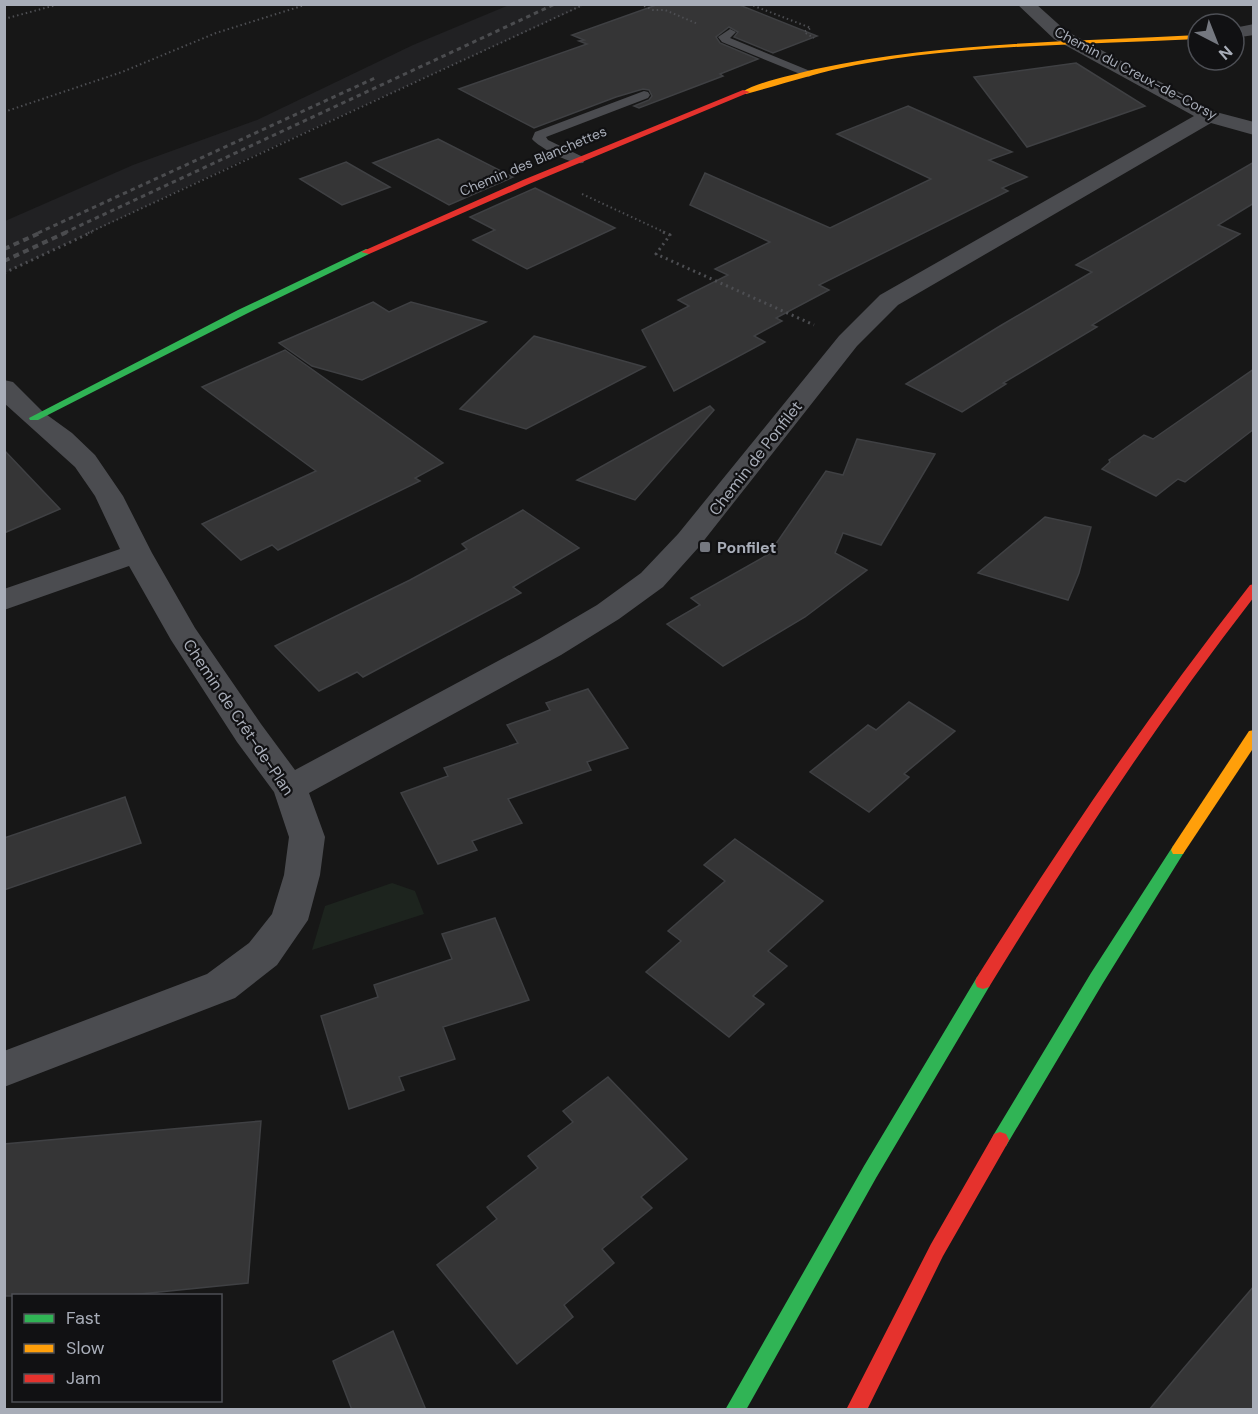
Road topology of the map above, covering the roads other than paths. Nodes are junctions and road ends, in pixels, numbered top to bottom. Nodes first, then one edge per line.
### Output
1 (1025, 4) edge
2 (728, 34) road end
3 (1186, 38) edge
4 (1079, 44) junction
5 (809, 73) junction
6 (644, 95) dead end
7 (1209, 116) junction
8 (1254, 129) edge
9 (578, 160) junction
10 (4, 388) edge
11 (34, 418) junction
12 (137, 553) junction
13 (1254, 588) edge
14 (4, 600) edge
15 (1254, 735) edge
16 (290, 788) junction
17 (4, 1069) edge
18 (735, 1410) edge
19 (856, 1410) edge

1 - 4 street, Chemin du Creux-de-Corsy
2 - 5 lane
3 - 4 main road, Chemin des Blanchettes
4 - 5 main road, Chemin des Blanchettes
4 - 7 street, Chemin du Creux-de-Corsy
5 - 9 main road, Chemin des Blanchettes
6 - 9 lane
7 - 8 street, Chemin du Creux-de-Corsy
7 - 16 street, Chemin de Ponfilet
9 - 11 main road, Chemin des Blanchettes
10 - 11 street, Chemin de Crêt-de-Plan
11 - 12 street, Chemin de Crêt-de-Plan
12 - 14 street
12 - 16 street, Chemin de Crêt-de-Plan
13 - 18 main road
15 - 19 main road
16 - 17 street, Chemin de Crêt-de-Plan

